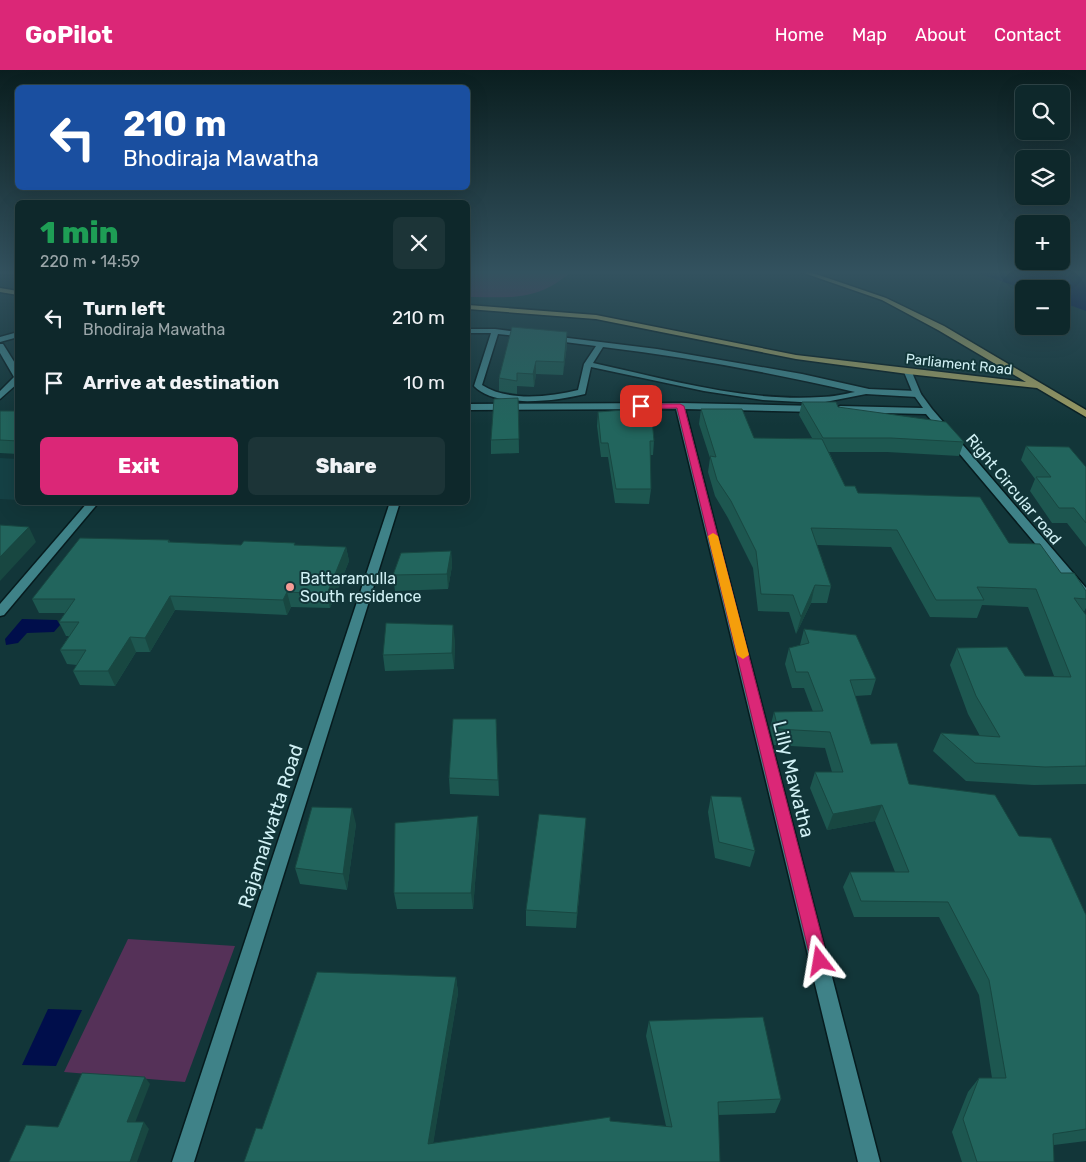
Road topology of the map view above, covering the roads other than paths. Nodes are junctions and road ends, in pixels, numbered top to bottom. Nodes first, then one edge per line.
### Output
1 (626, 323) edge
2 (930, 323) edge
3 (470, 331) edge
4 (495, 331) junction
5 (15, 335) edge
6 (534, 335) edge
7 (544, 336) edge
8 (0, 340) edge
9 (602, 344) junction
10 (0, 346) edge
11 (588, 364) junction
12 (15, 372) edge
13 (908, 372) junction
14 (15, 380) edge
15 (1038, 386) junction
16 (869, 392) junction
17 (917, 394) junction
18 (0, 396) edge
19 (680, 406) junction
20 (470, 407) edge
21 (929, 411) junction
22 (1086, 414) edge
23 (91, 505) edge
24 (394, 505) edge
25 (1086, 596) edge
26 (0, 612) edge
27 (183, 1162) edge
28 (869, 1162) edge

1 - 13 main road, Parliament Road
2 - 15 main road
3 - 4 street
4 - 6 street
4 - 11 street
5 - 8 street
7 - 9 street
9 - 11 street
9 - 16 street
10 - 12 street
11 - 16 street
13 - 15 main road, Parliament Road
13 - 17 street, Right Circular road
14 - 18 street
15 - 22 main road, Parliament Road
16 - 17 street
17 - 21 street, Right Circular road
19 - 20 street
19 - 21 street
19 - 28 street, Lilly Mawatha
21 - 25 street, Right Circular road
23 - 26 street
24 - 27 street, Rajamalwatta Road

